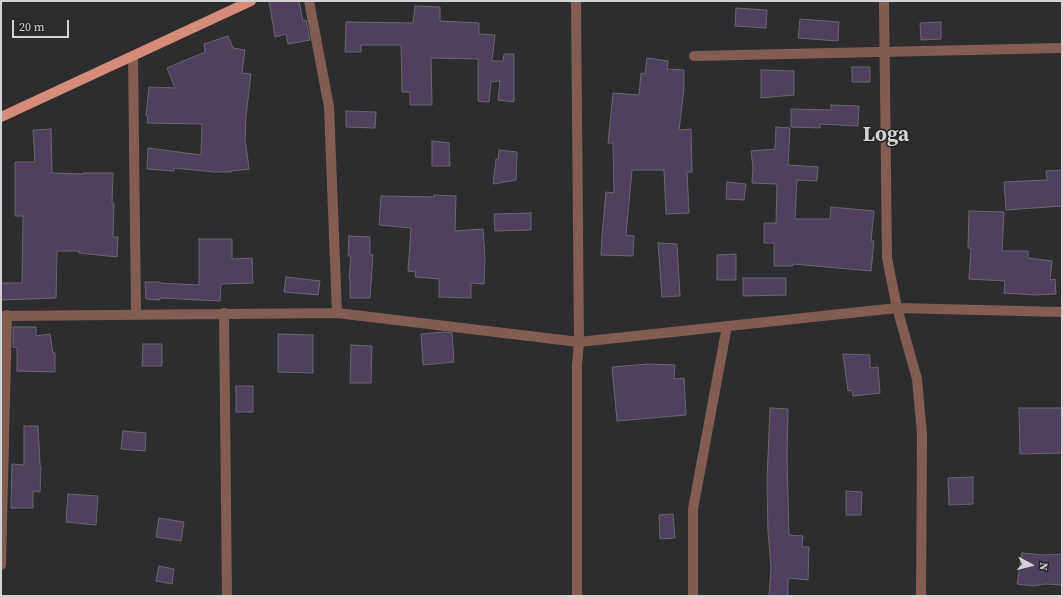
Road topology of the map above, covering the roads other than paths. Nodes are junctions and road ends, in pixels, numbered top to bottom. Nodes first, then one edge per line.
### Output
1 (251, 1) edge
2 (309, 1) edge
3 (576, 1) edge
4 (884, 1) edge
5 (1062, 48) edge
6 (885, 52) junction
7 (133, 56) junction
8 (694, 56) dead end
9 (1, 117) edge
10 (897, 308) junction
11 (1062, 312) edge
12 (337, 313) junction
13 (136, 314) junction
14 (224, 314) junction
15 (4, 315) edge
16 (727, 326) junction
17 (579, 342) junction
18 (1, 565) edge
19 (227, 596) edge
20 (577, 596) edge
21 (693, 596) edge
22 (921, 596) edge

1 - 7 main road
2 - 12 street
3 - 17 street
4 - 6 street
5 - 6 street
6 - 8 street
6 - 10 street
7 - 9 main road
7 - 13 street
10 - 11 street
10 - 16 street
10 - 22 street
12 - 14 street
12 - 17 street
13 - 14 street
13 - 15 street
14 - 19 street
15 - 18 street
16 - 17 street
16 - 21 street
17 - 20 street

